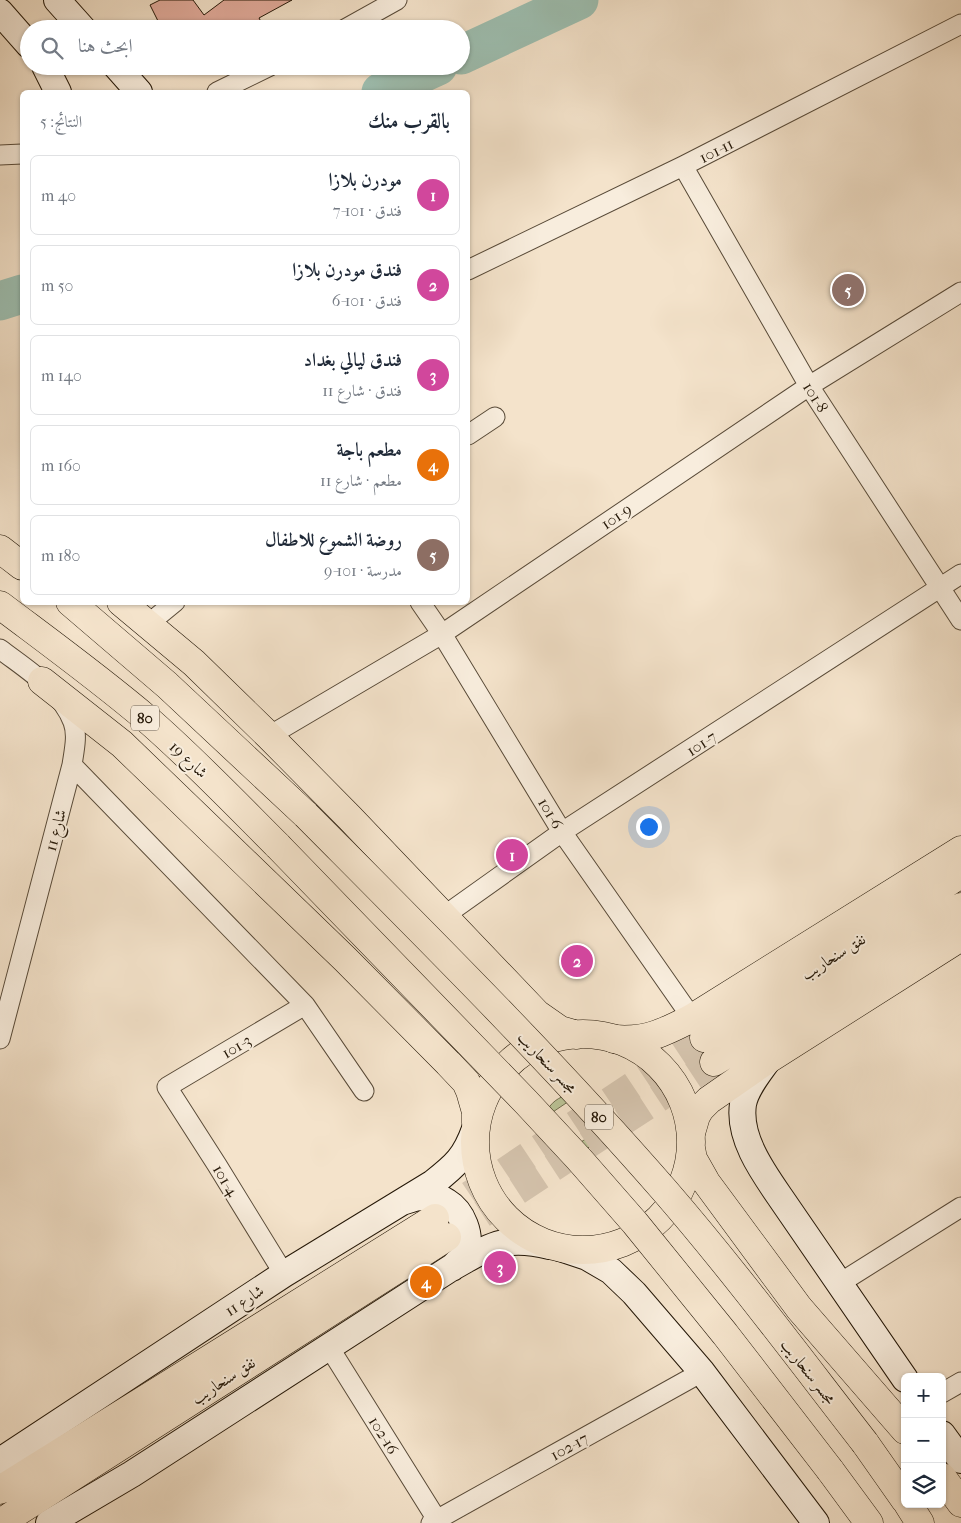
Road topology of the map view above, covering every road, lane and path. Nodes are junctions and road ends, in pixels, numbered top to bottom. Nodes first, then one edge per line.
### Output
1 (57, 0) edge
2 (397, 0) edge
3 (0, 12) edge
4 (75, 20) edge
5 (361, 20) edge
6 (961, 24) edge
7 (20, 35) edge
8 (50, 75) edge
9 (124, 75) edge
10 (252, 75) edge
11 (57, 90) edge
12 (138, 90) edge
13 (222, 90) edge
14 (0, 154) edge
15 (20, 154) edge
16 (683, 166) junction
17 (470, 269) edge
18 (961, 292) edge
19 (809, 386) junction
20 (495, 417) dead end
21 (470, 434) edge
22 (0, 547) edge
23 (20, 555) edge
24 (20, 564) edge
25 (961, 574) edge
26 (941, 588) junction
27 (0, 605) edge
28 (74, 605) edge
29 (124, 605) edge
30 (171, 605) edge
31 (422, 605) edge
32 (961, 620) edge
33 (147, 625) junction
34 (442, 634) junction
35 (0, 649) edge
36 (42, 681) junction
37 (269, 736) junction
38 (72, 765) junction
39 (562, 832) junction
40 (961, 850) edge
41 (961, 874) edge
42 (961, 907) edge
43 (444, 916) junction
44 (961, 937) edge
45 (725, 997) junction
46 (305, 1005) junction
47 (577, 1035) junction
48 (0, 1039) edge
49 (614, 1039) junction
50 (703, 1039) junction
51 (765, 1062) junction
52 (167, 1086) joint
53 (364, 1091) dead end
54 (475, 1127) junction
55 (691, 1140) junction
56 (401, 1202) junction
57 (961, 1207) edge
58 (555, 1247) junction
59 (451, 1268) junction
60 (284, 1274) junction
61 (840, 1283) junction
62 (329, 1347) junction
63 (702, 1372) junction
64 (901, 1373) edge
65 (961, 1382) edge
66 (946, 1391) edge
67 (901, 1425) edge
68 (946, 1439) edge
69 (961, 1460) edge
70 (0, 1461) edge
71 (946, 1483) edge
72 (0, 1490) edge
73 (901, 1494) edge
74 (961, 1503) edge
75 (911, 1508) edge
76 (435, 1522) edge
77 (0, 1523) edge
78 (49, 1523) edge
79 (816, 1523) edge
80 (869, 1523) edge
81 (920, 1523) edge

1 - 4 main road
2 - 5 street
3 - 7 main road
6 - 16 street, 101-11
8 - 11 main road
9 - 12 main road
10 - 13 street
14 - 15 street
16 - 17 street, 101-11
16 - 19 street, 101-8
18 - 19 street, 101-9
19 - 26 street, 101-8
19 - 34 street, 101-9
20 - 21 street
22 - 23 main road
22 - 24 main road
25 - 26 street, 101-7
26 - 32 street, 101-8
26 - 39 street, 101-7
27 - 80 main road, شارع 19 / 80, bridge
28 - 73 main road, مجسر سنحاريب / 80, bridge
29 - 33 main road
30 - 33 street
31 - 34 street, 101-6
33 - 37 main road
34 - 37 street, 101-9
34 - 39 street, 101-6
35 - 36 street, شارع 11
36 - 38 street, شارع 11
36 - 54 main road
37 - 43 main road
38 - 46 street
38 - 48 street, شارع 11
39 - 43 street, 101-7
39 - 50 street, 101-6
40 - 45 main road
41 - 50 main road, نفق سنحاريب
42 - 50 main road, نفق سنحاريب
43 - 47 main road
44 - 51 main road
45 - 50 main road
45 - 51 main road
46 - 52 street, 101-3
46 - 53 street
47 - 49 main road
47 - 54 main road
49 - 50 main road
49 - 55 main road
51 - 55 main road
51 - 61 main road
52 - 60 street, 101-4
54 - 56 main road, شارع 11
54 - 58 main road
55 - 58 main road
55 - 67 main road
56 - 59 main road
56 - 60 main road, شارع 11
57 - 61 street
58 - 59 main road
58 - 63 main road
59 - 62 main road
60 - 70 main road, شارع 11
61 - 64 main road
62 - 76 street, 102-16
62 - 78 main road
63 - 76 street, 102-17
63 - 79 main road
65 - 66 street
68 - 69 main road
71 - 74 main road
72 - 77 main road, نفق سنحاريب
75 - 81 main road

